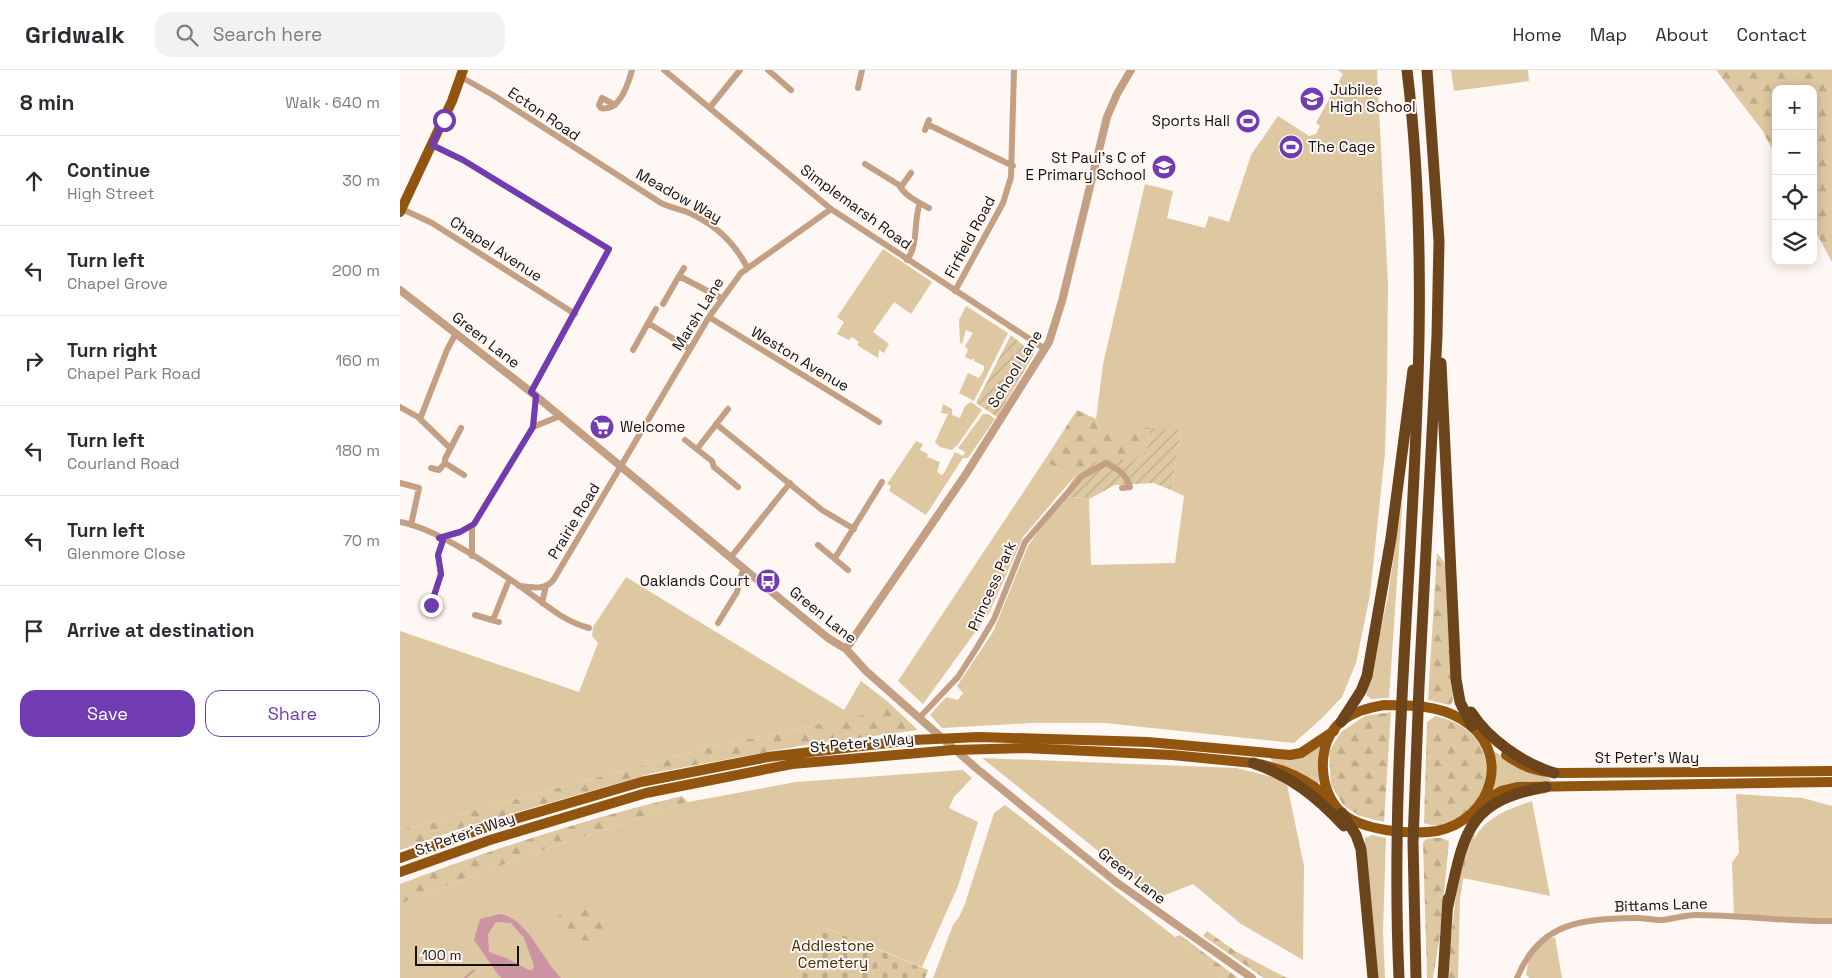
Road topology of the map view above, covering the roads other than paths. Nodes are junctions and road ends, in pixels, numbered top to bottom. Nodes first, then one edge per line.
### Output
1 (632, 70) edge
2 (664, 70) edge
3 (740, 70) edge
4 (768, 70) edge
5 (862, 70) edge
6 (1014, 70) edge
7 (1132, 70) edge
8 (1407, 70) edge
9 (1427, 70) edge
10 (462, 74) edge
11 (858, 88) dead end
12 (791, 90) dead end
13 (615, 105) dead end
14 (711, 106) junction
15 (927, 125) dead end
16 (432, 145) junction
17 (589, 156) joint
18 (865, 164) dead end
19 (1013, 166) junction
20 (912, 172) dead end
21 (900, 187) junction
22 (920, 203) junction
23 (831, 208) junction
24 (929, 208) dead end
25 (401, 210) edge
26 (907, 260) junction
27 (747, 267) junction
28 (684, 268) dead end
29 (679, 276) junction
30 (400, 290) edge
31 (955, 292) junction
32 (721, 298) junction
33 (663, 304) dead end
34 (656, 309) dead end
35 (575, 314) junction
36 (708, 317) junction
37 (648, 323) junction
38 (456, 333) junction
39 (1437, 336) junction
40 (1417, 348) junction
41 (690, 349) junction
42 (1045, 349) junction
43 (632, 350) dead end
44 (534, 394) junction
45 (400, 407) edge
46 (728, 408) dead end
47 (560, 416) junction
48 (420, 419) junction
49 (879, 422) dead end
50 (716, 424) junction
51 (533, 427) junction
52 (461, 428) dead end
53 (685, 440) dead end
54 (450, 446) junction
55 (697, 449) junction
56 (445, 463) junction
57 (622, 466) junction
58 (432, 468) dead end
59 (464, 475) dead end
60 (882, 482) dead end
61 (400, 483) edge
62 (790, 483) junction
63 (738, 487) dead end
64 (1122, 488) dead end
65 (400, 522) edge
66 (411, 525) junction
67 (472, 526) junction
68 (854, 529) junction
69 (441, 539) junction
70 (818, 545) dead end
71 (472, 556) junction
72 (731, 557) junction
73 (835, 558) junction
74 (746, 570) junction
75 (848, 570) dead end
76 (509, 580) junction
77 (519, 586) junction
78 (546, 586) junction
79 (422, 602) dead end
80 (542, 604) junction
81 (475, 615) dead end
82 (718, 623) dead end
83 (590, 628) dead end
84 (846, 649) junction
85 (1456, 661) junction
86 (919, 718) junction
87 (1338, 726) junction
88 (1474, 728) junction
89 (1252, 764) junction
90 (1832, 771) edge
91 (1554, 773) junction
92 (1832, 782) edge
93 (1546, 787) junction
94 (1331, 800) junction
95 (1481, 804) junction
96 (1342, 813) junction
97 (1466, 820) junction
98 (400, 858) edge
99 (1362, 870) junction
100 (400, 872) edge
101 (1448, 906) junction
102 (1832, 921) edge
103 (1252, 978) edge
104 (1373, 978) edge
105 (1399, 978) edge
106 (1416, 978) edge
107 (1443, 978) edge
108 (1517, 978) edge

1 - 13 street
2 - 14 street, Simplemarsh Road
3 - 14 street
4 - 12 street
5 - 11 street
6 - 19 street, Firfield Road
7 - 42 street, School Lane
8 - 40 highway
9 - 39 highway
10 - 16 main road
10 - 17 street, Ecton Road
14 - 23 street, Simplemarsh Road
15 - 19 street
16 - 25 main road
16 - 35 street
17 - 27 street, Meadow Way
18 - 21 street
19 - 31 street, Firfield Road
20 - 21 street
21 - 22 street
22 - 24 street
22 - 26 street
23 - 26 street, Simplemarsh Road
23 - 27 street, Marsh Lane
25 - 35 street, Chapel Avenue
26 - 31 street, Simplemarsh Road
27 - 32 street, Marsh Lane
28 - 29 street
29 - 32 street
29 - 33 street
30 - 38 street, Green Lane
31 - 42 street, Simplemarsh Road
32 - 36 street, Marsh Lane
34 - 37 street
35 - 44 street
36 - 41 street, Marsh Lane
36 - 49 street, Weston Avenue
37 - 41 street
37 - 43 street
38 - 44 street, Green Lane
38 - 48 street
39 - 85 highway
39 - 106 highway
40 - 87 highway
40 - 105 highway
41 - 57 street, Marsh Lane
42 - 84 street, School Lane
44 - 47 street, Green Lane
44 - 51 street
45 - 48 street
46 - 50 street
47 - 51 street
47 - 57 street, Green Lane
48 - 54 street
50 - 55 street
50 - 62 street
51 - 67 street
52 - 54 street
53 - 55 street
54 - 56 street
55 - 63 street
56 - 58 street
56 - 59 street
57 - 72 street, Green Lane
57 - 78 street, Prairie Road
60 - 68 street
61 - 66 street
62 - 68 street
62 - 72 street
64 - 86 street, Princess Park
65 - 66 street
66 - 69 street
67 - 69 street
67 - 71 street
68 - 73 street
69 - 71 street
69 - 79 street
70 - 73 street
71 - 76 street
72 - 74 street, Green Lane
73 - 75 street
74 - 82 street
74 - 84 street, Green Lane
76 - 77 street
76 - 81 street
77 - 78 street
77 - 80 street
78 - 80 street, Prairie Road
80 - 83 street
84 - 86 street, Green Lane
85 - 88 highway
85 - 91 highway
86 - 103 street, Green Lane
87 - 88 main road
87 - 94 main road
87 - 98 main road, St Peter's Way
88 - 91 main road, St Peter's Way
88 - 95 main road
89 - 94 main road, St Peter's Way
89 - 99 highway
89 - 100 main road, St Peter's Way
90 - 91 main road, St Peter's Way
92 - 93 main road, St Peter's Way
93 - 95 main road, St Peter's Way
93 - 101 highway
94 - 96 main road
95 - 97 main road
96 - 97 main road
96 - 99 highway
97 - 101 highway
99 - 104 highway
101 - 107 highway
102 - 108 street, Bittams Lane

